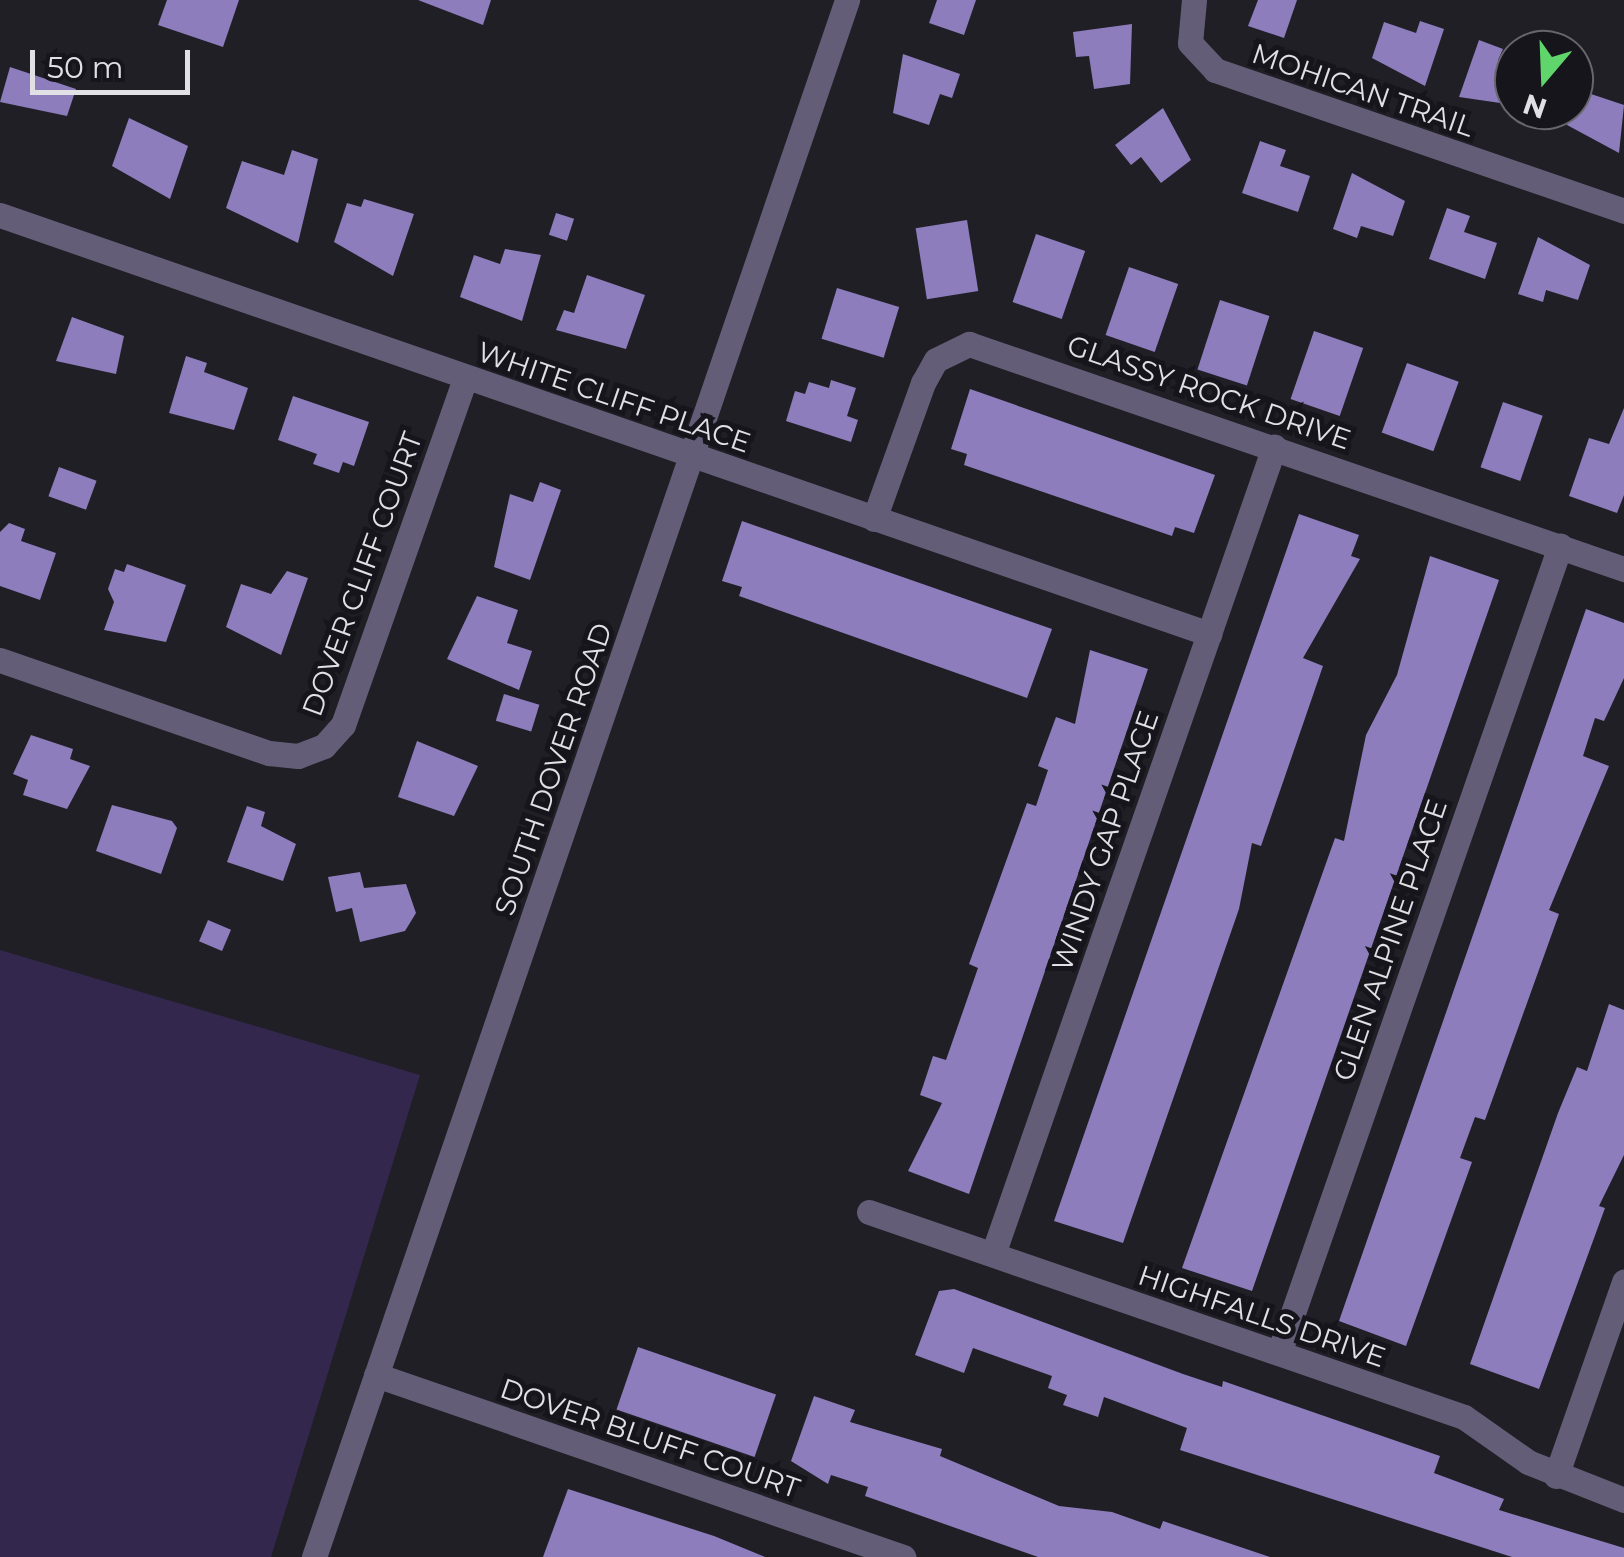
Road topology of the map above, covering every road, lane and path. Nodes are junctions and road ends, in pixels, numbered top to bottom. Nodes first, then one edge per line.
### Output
1 (847, 0) edge
2 (1194, 0) edge
3 (1624, 211) edge
4 (0, 215) edge
5 (464, 378) junction
6 (1274, 447) junction
7 (692, 456) junction
8 (874, 518) junction
9 (1560, 546) junction
10 (1624, 569) edge
11 (1208, 634) junction
12 (0, 660) edge
13 (869, 1212) dead end
14 (993, 1254) junction
15 (1624, 1282) edge
16 (1278, 1353) junction
17 (376, 1376) junction
18 (1556, 1476) junction
19 (1624, 1500) edge
20 (314, 1557) edge
21 (904, 1557) edge

1 - 7 street, SOUTH DOVER ROAD
2 - 3 street, MOHICAN TRAIL
4 - 5 street, WHITE CLIFF PLACE
5 - 7 street, WHITE CLIFF PLACE
5 - 12 street, DOVER CLIFF COURT
6 - 8 street, GLASSY ROCK DRIVE
6 - 9 street, GLASSY ROCK DRIVE
6 - 11 street, WINDY GAP PLACE
7 - 8 street, WHITE CLIFF PLACE
7 - 17 street, SOUTH DOVER ROAD
8 - 11 street, WHITE CLIFF PLACE
9 - 10 street, GLASSY ROCK DRIVE
9 - 16 street, GLEN ALPINE PLACE
11 - 14 street, WINDY GAP PLACE
13 - 14 street, HIGHFALLS DRIVE
14 - 16 street, HIGHFALLS DRIVE
15 - 18 street
16 - 18 street, HIGHFALLS DRIVE
17 - 20 street, SOUTH DOVER ROAD
17 - 21 street, DOVER BLUFF COURT
18 - 19 street, HIGHFALLS DRIVE

